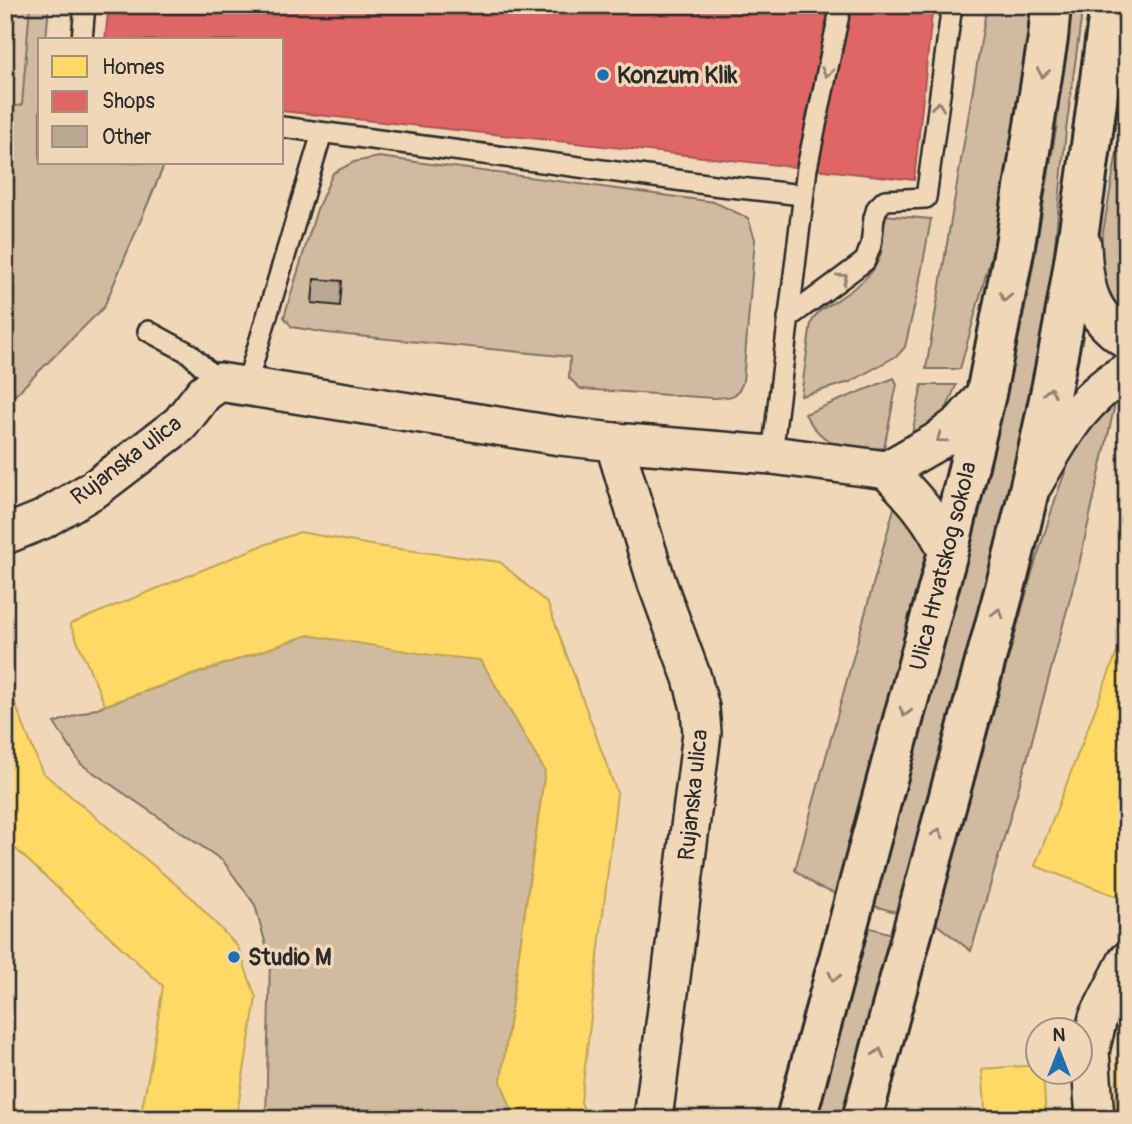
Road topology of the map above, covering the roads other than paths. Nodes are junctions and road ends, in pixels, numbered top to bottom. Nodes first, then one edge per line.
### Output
1 (85, 5) edge
2 (841, 5) edge
3 (952, 5) edge
4 (1051, 5) edge
5 (1110, 5) edge
6 (82, 38) edge
7 (284, 127) edge
8 (322, 133) junction
9 (803, 195) junction
10 (1080, 222) junction
11 (788, 318) junction
12 (148, 331) dead end
13 (1127, 340) edge
14 (1127, 372) edge
15 (232, 384) junction
16 (986, 394) junction
17 (614, 442) junction
18 (772, 455) junction
19 (887, 470) junction
20 (1028, 493) junction
21 (5, 536) edge
22 (948, 552) junction
23 (1123, 978) edge
24 (653, 1119) edge
25 (796, 1119) edge
26 (862, 1119) edge
27 (1095, 1119) edge

1 - 6 lane
2 -> 9 lane
11 -> 3 lane
4 -> 16 street, Ulica Hrvatskog sokola
5 - 10 street
7 - 8 lane
8 - 9 lane
8 - 15 lane
9 - 11 lane
10 - 13 street
20 -> 10 street
11 - 18 lane
12 - 15 lane
14 - 20 street
15 - 17 street
15 - 21 street, Rujanska ulica
16 -> 19 street
16 - 22 street, Ulica Hrvatskog sokola
17 - 18 street
17 - 24 street, Rujanska ulica
18 - 19 street
19 - 22 street
26 -> 20 street
22 -> 25 street, Ulica Hrvatskog sokola
23 - 27 street

